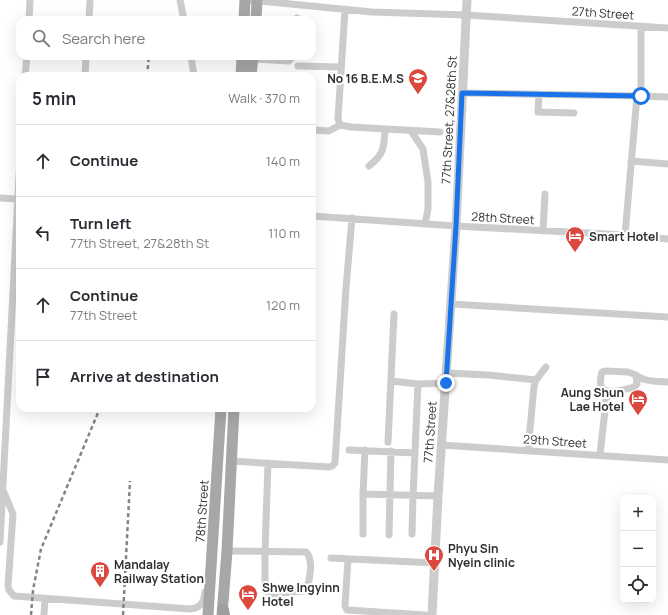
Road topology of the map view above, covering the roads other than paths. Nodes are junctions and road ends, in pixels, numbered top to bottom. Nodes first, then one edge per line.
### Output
1 (30, 0) edge
2 (90, 0) edge
3 (180, 0) edge
4 (245, 0) edge
5 (254, 0) edge
6 (467, 0) edge
7 (345, 9) junction
8 (466, 15) junction
9 (29, 16) edge
10 (89, 16) edge
11 (183, 16) edge
12 (244, 16) edge
13 (256, 16) edge
14 (641, 27) junction
15 (668, 28) edge
16 (27, 60) edge
17 (86, 60) edge
18 (192, 60) edge
19 (248, 60) edge
20 (249, 60) edge
21 (275, 60) edge
22 (290, 60) edge
23 (298, 66) dead end
24 (341, 67) junction
25 (25, 72) edge
26 (85, 72) edge
27 (194, 72) edge
28 (243, 72) edge
29 (251, 72) edge
30 (462, 93) junction
31 (540, 94) junction
32 (639, 96) junction
33 (668, 97) edge
34 (574, 113) dead end
35 (340, 125) junction
36 (316, 130) edge
37 (385, 130) junction
38 (411, 131) junction
39 (440, 132) dead end
40 (631, 161) junction
41 (668, 164) edge
42 (369, 166) dead end
43 (545, 194) dead end
44 (0, 198) edge
45 (16, 199) edge
46 (16, 216) edge
47 (316, 216) edge
48 (352, 218) junction
49 (425, 224) junction
50 (456, 226) junction
51 (543, 231) junction
52 (625, 235) junction
53 (668, 239) edge
54 (451, 304) junction
55 (394, 314) dead end
56 (668, 317) edge
57 (546, 366) dead end
58 (447, 372) junction
59 (636, 375) junction
60 (536, 380) junction
61 (391, 381) junction
62 (668, 382) edge
63 (446, 383) junction
64 (418, 384) junction
65 (606, 392) junction
66 (222, 412) edge
67 (234, 412) edge
68 (4, 415) edge
69 (388, 442) dead end
70 (441, 445) junction
71 (349, 450) dead end
72 (365, 450) junction
73 (391, 451) junction
74 (528, 451) junction
75 (415, 453) junction
76 (600, 455) junction
77 (668, 460) edge
78 (231, 461) junction
79 (268, 463) junction
80 (2, 487) edge
81 (363, 494) junction
82 (390, 495) junction
83 (413, 496) junction
84 (438, 496) junction
85 (214, 518) junction
86 (363, 534) dead end
87 (412, 534) dead end
88 (389, 535) dead end
89 (0, 542) edge
90 (227, 551) junction
91 (265, 551) junction
92 (331, 558) dead end
93 (348, 559) junction
94 (434, 563) junction
95 (45, 599) junction
96 (223, 613) edge
97 (44, 615) edge
98 (208, 615) edge
99 (425, 615) edge
100 (432, 615) edge

1 - 9 street
2 - 10 street
3 - 11 street
4 - 12 main road
5 - 7 street, 27th Street
5 - 13 main road
6 - 8 street
7 - 8 street, 27th Street
7 - 24 street
8 - 14 street, 27th Street
8 - 30 street, 77th Street, 27&28th St
14 - 15 street, 27th Street
14 - 32 street
16 - 25 street
17 - 26 street
18 - 27 street
19 - 28 main road
20 - 29 main road
21 - 22 street
23 - 24 street
24 - 35 street
30 - 31 street
30 - 50 street, 77th Street, 27&28th St
31 - 32 street
31 - 34 street
32 - 33 street
32 - 40 street
35 - 36 street
35 - 37 street
37 - 38 street
37 - 42 street
38 - 39 street
38 - 49 street
40 - 41 street
40 - 52 street
43 - 51 street
44 - 45 street
46 - 68 street
47 - 48 street, 28th Street
48 - 49 street, 28th Street
48 - 79 street
49 - 50 street, 28th Street
50 - 51 street, 28th Street
50 - 54 street, 77th Street
51 - 52 street, 28th Street
52 - 53 street, 28th Street
54 - 56 street
54 - 58 street, 77th Street
55 - 61 street
57 - 60 street
58 - 60 street
58 - 63 street, 77th Street
59 - 62 street
59 - 65 street
59 - 65 street
60 - 74 street
61 - 64 street
61 - 69 street
63 - 64 street
63 - 70 street, 77th Street
64 - 75 street
65 - 76 street
66 - 85 main road, 78th Street
67 - 78 main road
68 - 80 street
70 - 74 street, 29th Street
70 - 84 street, 77th Street
71 - 72 street
72 - 73 street
72 - 81 street
73 - 75 street
73 - 82 street
74 - 76 street, 29th Street
75 - 83 street
76 - 77 street, 29th Street
78 - 79 street
78 - 90 main road
79 - 91 street
80 - 89 street
80 - 95 street
81 - 82 street
81 - 86 street
82 - 83 street
82 - 88 street
83 - 84 street
83 - 87 street
84 - 94 street, 77th Street
85 - 95 street
85 - 98 main road, 78th Street
90 - 91 street
90 - 96 main road
91 - 91 street
92 - 93 street
93 - 94 street
93 - 99 street
94 - 100 street, 77th Street
95 - 97 street

